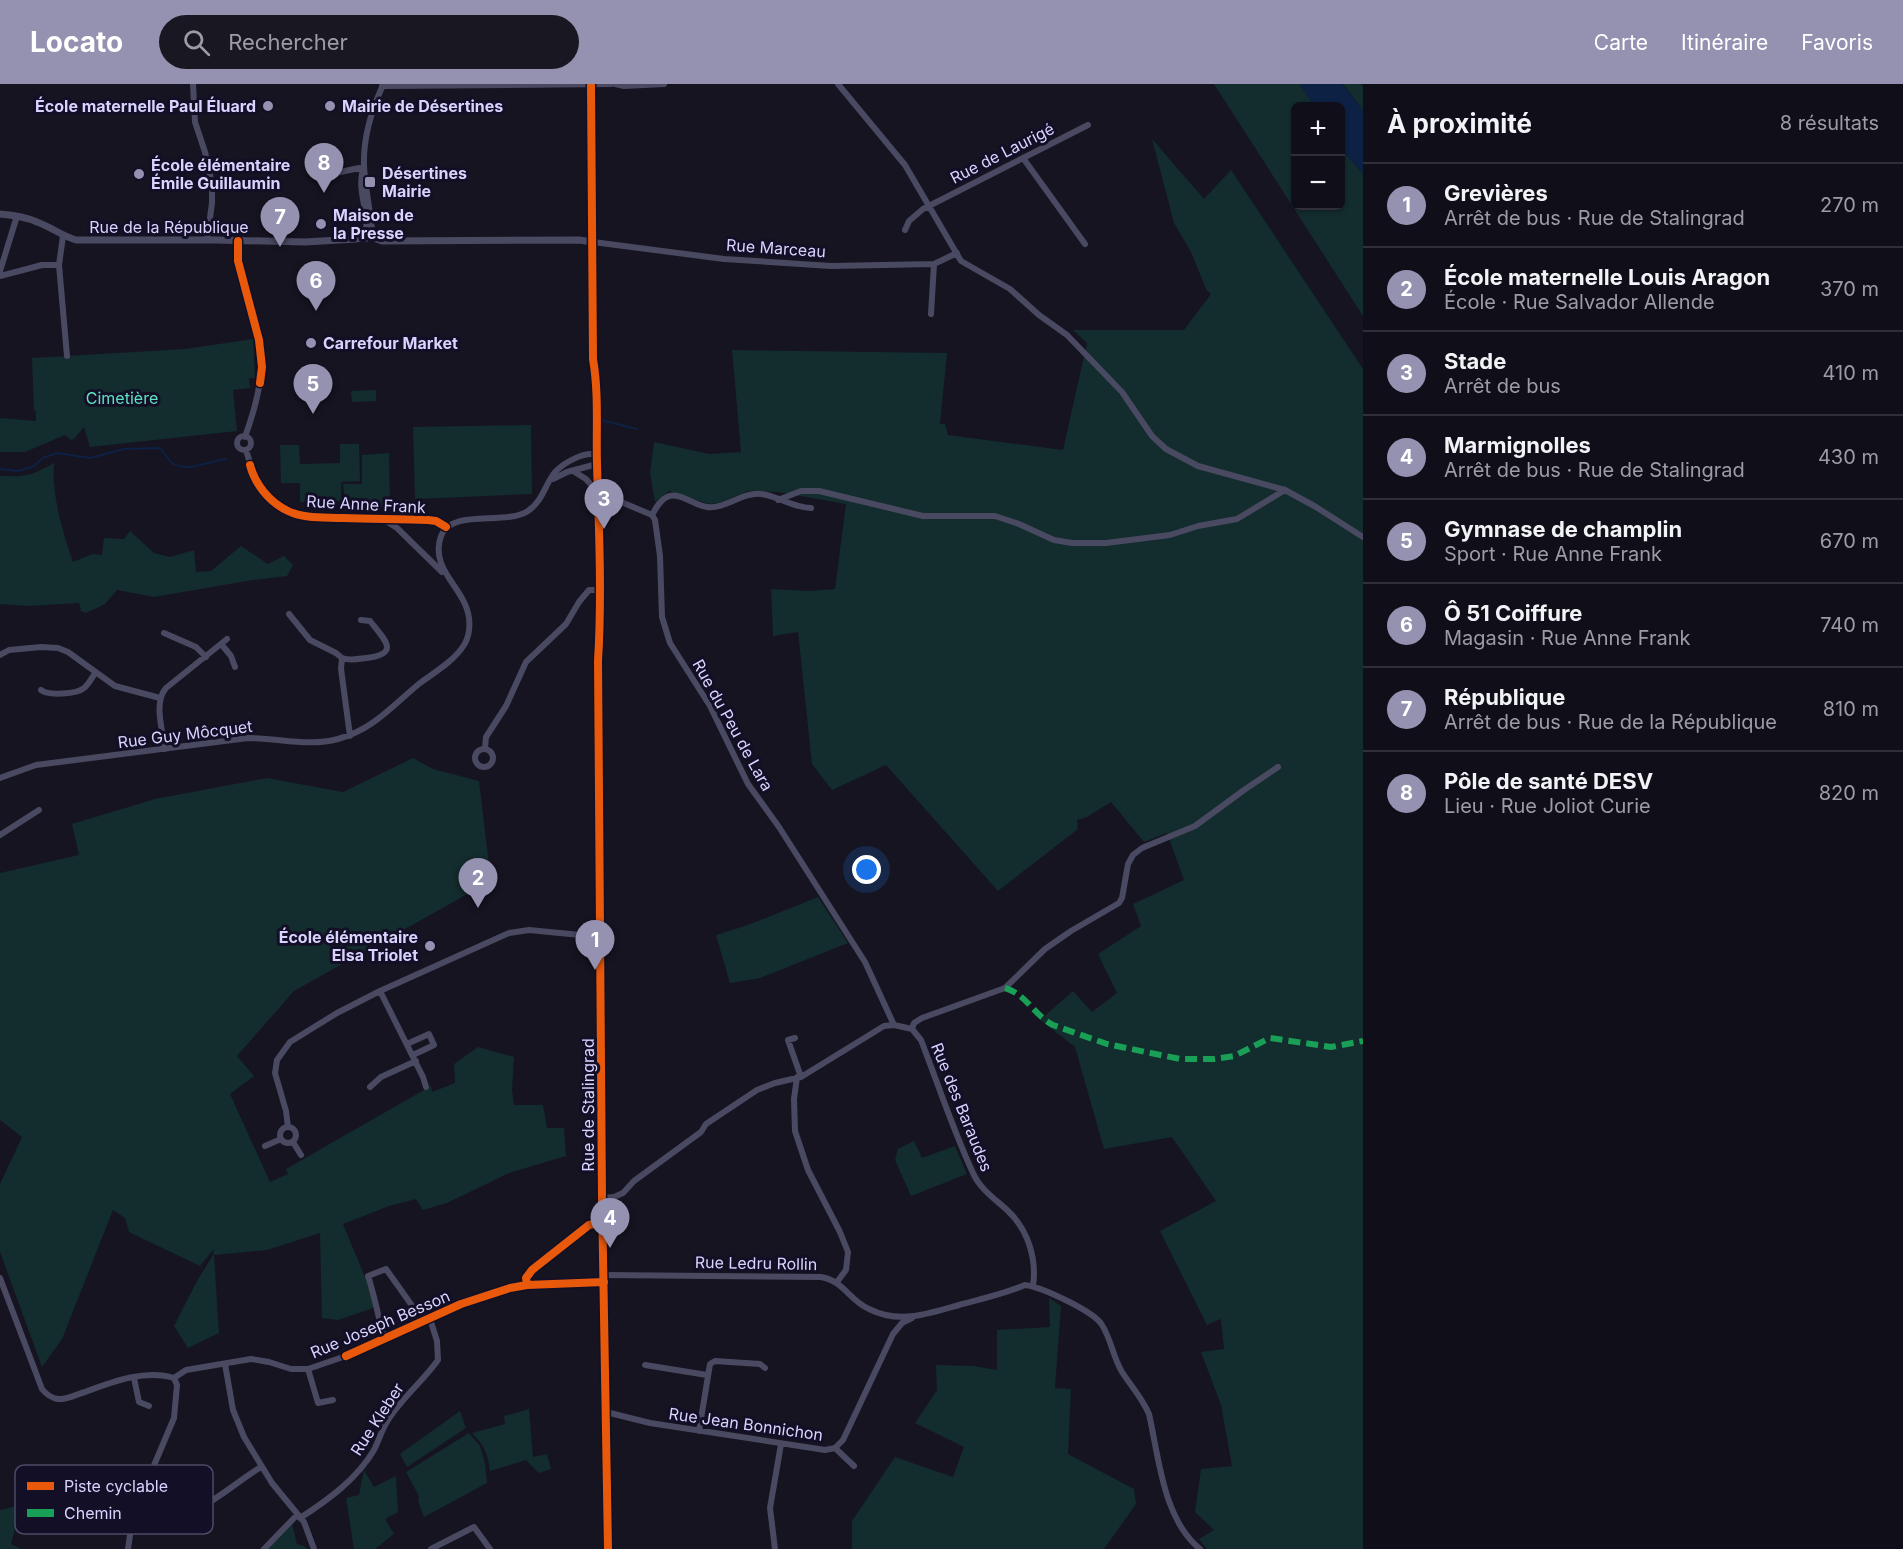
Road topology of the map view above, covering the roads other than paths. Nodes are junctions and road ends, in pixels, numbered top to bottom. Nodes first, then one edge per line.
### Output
1 (193, 84) edge
2 (613, 84) edge
3 (664, 84) edge
4 (838, 84) edge
5 (383, 85) edge
6 (591, 85) edge
7 (1088, 124) dead end
8 (1023, 158) junction
9 (364, 166) junction
10 (326, 175) dead end
11 (929, 206) junction
12 (0, 214) edge
13 (17, 216) junction
14 (905, 230) dead end
15 (368, 235) junction
16 (63, 236) junction
17 (207, 240) junction
18 (238, 241) junction
19 (593, 242) junction
20 (1085, 244) dead end
21 (957, 253) junction
22 (934, 264) junction
23 (59, 265) junction
24 (0, 271) edge
25 (0, 276) edge
26 (931, 314) dead end
27 (67, 356) dead end
28 (594, 459) junction
29 (572, 471) junction
30 (552, 479) junction
31 (1285, 490) junction
32 (594, 493) junction
33 (778, 500) junction
34 (811, 508) dead end
35 (652, 514) junction
36 (382, 519) junction
37 (446, 527) junction
38 (1363, 537) edge
39 (445, 575) junction
40 (596, 590) junction
41 (289, 614) dead end
42 (361, 620) dead end
43 (164, 633) dead end
44 (227, 639) dead end
45 (222, 645) junction
46 (0, 655) edge
47 (206, 657) junction
48 (342, 658) junction
49 (235, 668) dead end
50 (96, 672) junction
51 (41, 690) dead end
52 (160, 698) junction
53 (350, 736) junction
54 (485, 748) dead end
55 (165, 749) junction
56 (1278, 767) dead end
57 (0, 778) edge
58 (39, 810) dead end
59 (0, 835) edge
60 (601, 937) junction
61 (380, 991) junction
62 (894, 1024) junction
63 (912, 1029) junction
64 (795, 1038) dead end
65 (407, 1044) junction
66 (414, 1058) junction
67 (799, 1077) junction
68 (370, 1087) dead end
69 (426, 1087) dead end
70 (288, 1127) junction
71 (281, 1139) junction
72 (293, 1142) junction
73 (265, 1146) dead end
74 (301, 1155) dead end
75 (603, 1198) junction
76 (603, 1222) junction
77 (0, 1278) edge
78 (604, 1279) junction
79 (837, 1282) junction
80 (527, 1285) junction
81 (1033, 1286) junction
82 (914, 1317) junction
83 (428, 1320) junction
84 (385, 1339) junction
85 (225, 1364) junction
86 (645, 1365) dead end
87 (765, 1368) dead end
88 (308, 1369) junction
89 (707, 1375) junction
90 (134, 1378) junction
91 (174, 1378) junction
92 (333, 1400) dead end
93 (149, 1406) dead end
94 (606, 1412) junction
95 (699, 1431) junction
96 (781, 1444) junction
97 (835, 1448) junction
98 (154, 1465) edge
99 (854, 1466) dead end
100 (261, 1467) junction
101 (213, 1499) edge
102 (299, 1517) junction
103 (130, 1534) edge
104 (128, 1549) edge
105 (264, 1549) edge
106 (314, 1549) edge
107 (431, 1549) edge
108 (489, 1549) edge
109 (608, 1549) edge
110 (775, 1549) edge
111 (1200, 1549) edge

1 - 17 street
2 - 3 street
2 - 6 street
4 - 11 street
5 - 6 street
5 - 9 street
6 - 19 main road, Rue de Stalingrad
7 - 8 street, Rue de Laurigé
8 - 11 street, Rue de Laurigé
8 - 20 street
9 - 10 street
9 - 15 street
11 - 14 street, Rue de Laurigé
11 - 21 street
12 - 13 street, Rue de la République
13 - 16 street, Rue de la République
13 - 24 street
15 - 18 street, Rue de la République
15 - 19 street
16 - 17 street, Rue de la République
16 - 23 street
17 - 18 street, Rue de la République
18 - 36 street, Rue Anne Frank
19 - 22 street, Rue Marceau
19 - 28 main road, Rue de Stalingrad
21 - 22 street, Rue Marceau
21 - 31 street
22 - 26 street
23 - 25 street
23 - 27 street
28 - 29 street
28 - 30 street
28 - 32 main road, Rue de Stalingrad
29 - 30 street
29 - 32 street
30 - 37 street
31 - 33 street
31 - 38 street
32 - 35 street
32 - 40 main road, Rue de Stalingrad
33 - 34 street
33 - 35 street
35 - 62 street, Rue du Peu de Lara
36 - 37 street, Rue Anne Frank
36 - 39 street
37 - 39 street, Rue Guy Môcquet
39 - 53 street, Rue Guy Môcquet
40 - 54 street
40 - 60 main road, Rue de Stalingrad
41 - 48 street
42 - 48 street
43 - 47 street
44 - 45 street
45 - 47 street
45 - 49 street
46 - 50 street
47 - 52 street
48 - 53 street
50 - 51 street
50 - 52 street
52 - 55 street
53 - 55 street, Rue Guy Môcquet
55 - 57 street, Rue Guy Môcquet
56 - 63 street
58 - 59 street
60 - 61 street
60 - 75 main road, Rue de Stalingrad
61 - 65 street
61 - 70 street
62 - 63 street
62 - 67 street
63 - 81 street, Rue des Baraudes
64 - 67 street
65 - 66 street
65 - 66 street
66 - 68 street
66 - 69 street
67 - 75 street
67 - 79 street
70 - 71 street
70 - 72 street
71 - 72 street
71 - 73 street
72 - 74 street
75 - 76 main road, Rue de Stalingrad
76 - 78 main road, Rue de Stalingrad
76 - 80 street
77 - 90 street
78 - 79 street, Rue Ledru Rollin
78 - 80 street, Rue Ledru Rollin
78 - 94 main road, Rue de Stalingrad
79 - 82 street, Rue Ledru Rollin
80 - 83 street, Rue Joseph Besson
81 - 82 street, Rue Ledru Rollin
81 - 111 street
82 - 97 street, Rue Jean Bonnichon
83 - 84 street, Rue Joseph Besson
83 - 84 street
83 - 102 street, Rue Kleber
84 - 88 street, Rue Joseph Besson
85 - 88 street, Rue Joseph Besson
85 - 91 street, Rue Joseph Besson
85 - 100 street
86 - 89 street
87 - 89 street
88 - 92 street
89 - 95 street
90 - 91 street
90 - 93 street
91 - 98 street
94 - 95 street, Rue Jean Bonnichon
94 - 109 main road, Rue de Stalingrad
95 - 96 street, Rue Jean Bonnichon
96 - 97 street, Rue Jean Bonnichon
96 - 110 street
97 - 99 street
100 - 101 street
100 - 102 street
102 - 105 street
102 - 106 street
103 - 104 street
107 - 108 street

